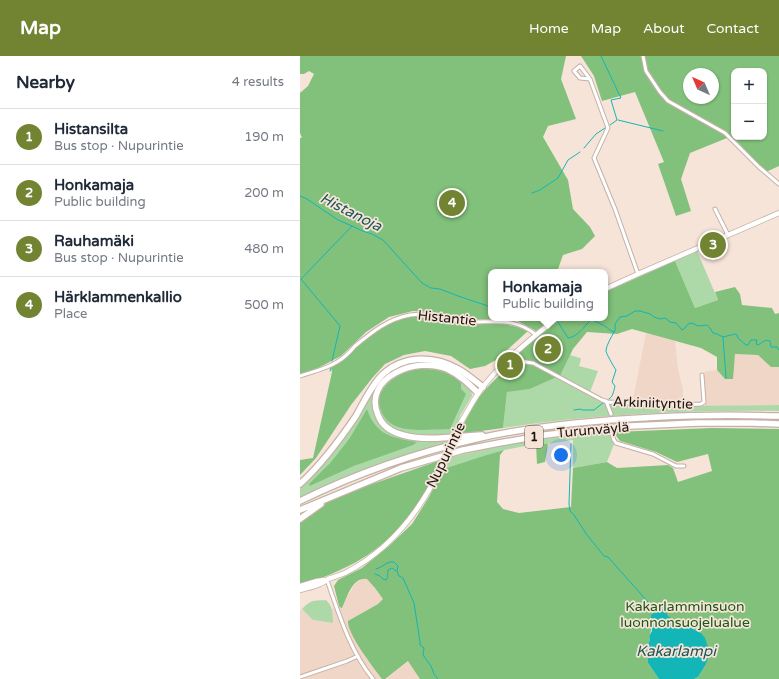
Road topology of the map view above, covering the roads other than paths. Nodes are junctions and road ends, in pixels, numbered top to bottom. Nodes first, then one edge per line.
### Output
1 (643, 56) edge
2 (590, 79) junction
3 (779, 184) edge
4 (715, 209) dead end
5 (779, 213) edge
6 (728, 235) junction
7 (638, 274) junction
8 (608, 288) edge
9 (553, 321) edge
10 (536, 335) junction
11 (513, 356) junction
12 (702, 375) dead end
13 (300, 376) edge
14 (483, 387) junction
15 (478, 393) junction
16 (606, 401) junction
17 (612, 414) tunnel mouth
18 (779, 416) edge
19 (779, 424) edge
20 (500, 434) junction
21 (612, 434) dead end
22 (684, 466) dead end
23 (300, 484) edge
24 (329, 498) junction
25 (300, 501) edge
26 (300, 510) edge
27 (300, 519) edge
28 (327, 580) junction
29 (300, 586) edge
30 (300, 590) edge
31 (358, 656) junction
32 (300, 677) edge
33 (373, 679) edge

1 - 3 street
2 - 2 street
2 - 7 street
4 - 6 street
5 - 6 main road
6 - 7 main road
7 - 8 main road
9 - 10 main road, Nupurintie
10 - 11 main road, Nupurintie
10 - 13 street, Histantie
11 - 14 main road, Nupurintie
11 - 16 street, Arkiniityntie
12 - 16 street, Arkiniityntie
14 - 15 main road, Nupurintie
14 - 23 highway
15 - 20 highway
15 - 28 main road, Nupurintie, bridge
16 - 17 street
18 - 20 highway, Turunväylä / 1
19 - 24 highway, Turunväylä / 1
20 - 25 highway, Turunväylä / 1
21 - 22 street
24 - 26 highway, Turunväylä / 1
24 - 27 highway
28 - 29 main road, Nupurintie
28 - 30 main road, Nupurintie
28 - 31 street
31 - 32 street
31 - 33 street

